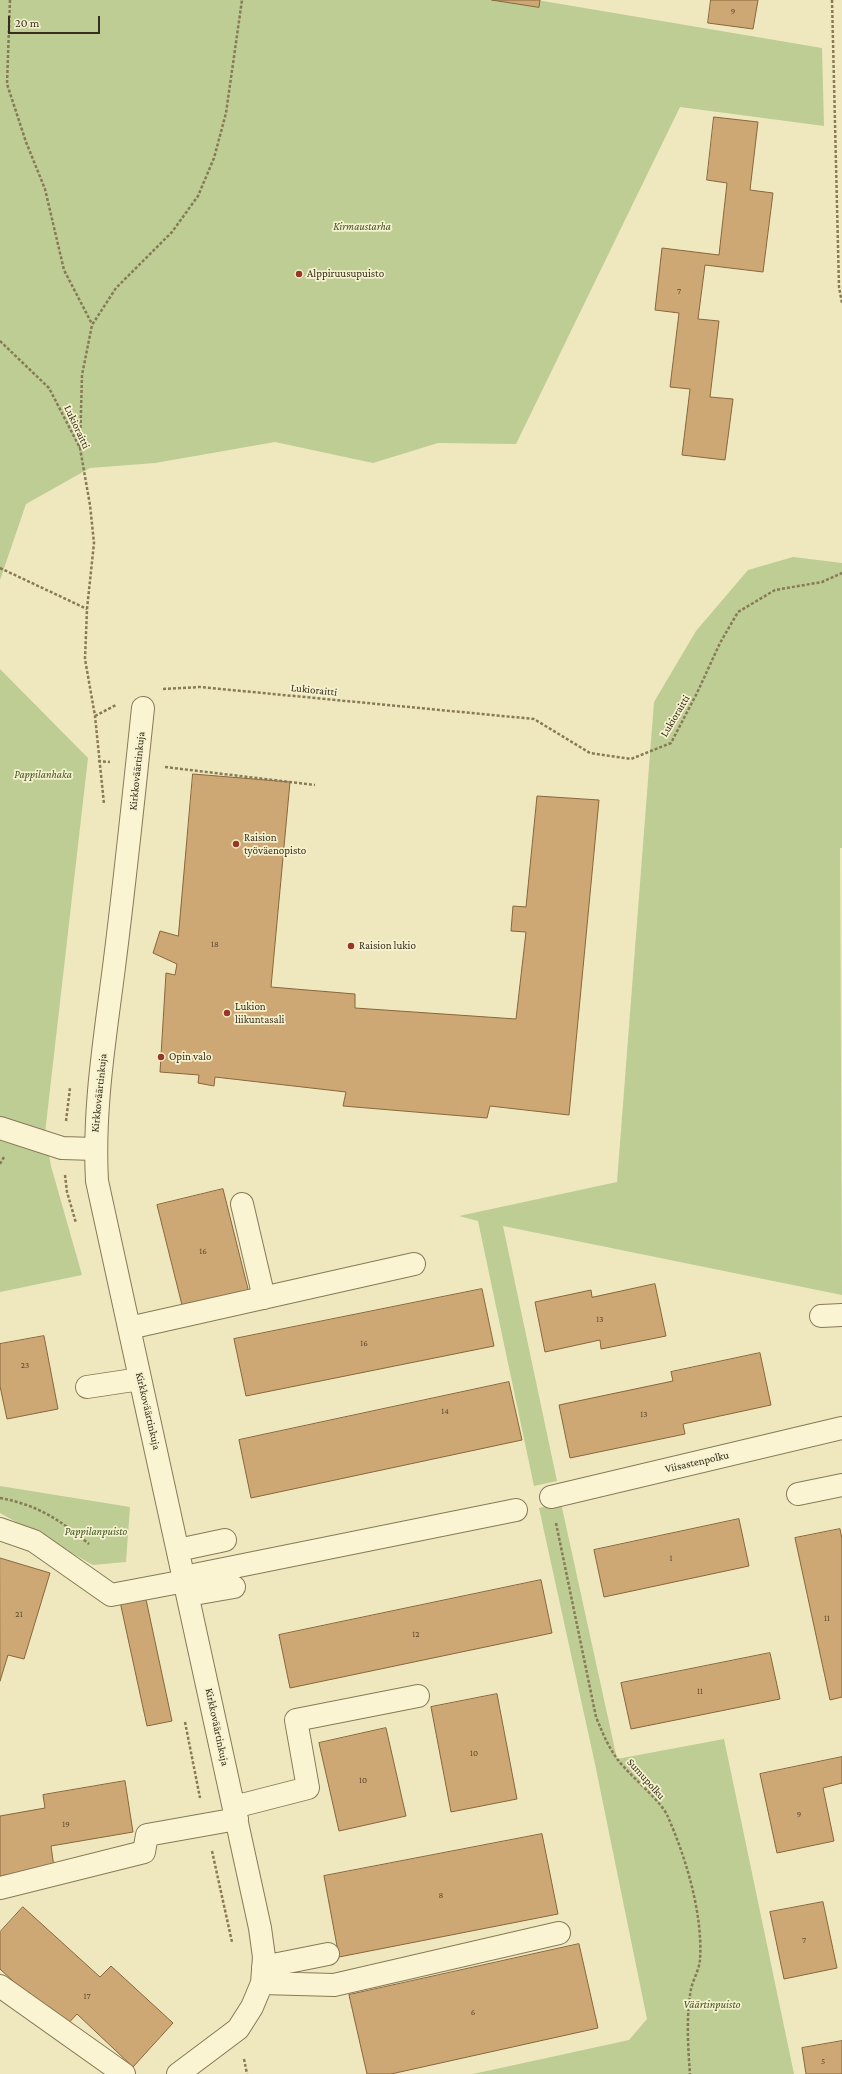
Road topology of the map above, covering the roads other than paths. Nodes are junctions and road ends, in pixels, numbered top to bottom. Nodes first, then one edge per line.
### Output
1 (143, 708) dead end
2 (0, 1128) edge
3 (95, 1149) junction
4 (242, 1204) dead end
5 (414, 1264) dead end
6 (264, 1298) junction
7 (129, 1328) junction
8 (140, 1378) junction
9 (87, 1387) dead end
10 (842, 1428) edge
11 (842, 1485) edge
12 (798, 1494) dead end
13 (551, 1497) road end
14 (516, 1510) dead end
15 (0, 1529) edge
16 (225, 1540) dead end
17 (178, 1550) junction
18 (186, 1584) junction
19 (234, 1586) dead end
20 (418, 1696) dead end
21 (235, 1813) junction
22 (0, 1888) edge
23 (559, 1933) dead end
24 (328, 1954) dead end
25 (263, 1975) junction
26 (0, 1986) edge
27 (124, 2074) edge
28 (178, 2074) edge

1 - 3 street, Kirkkoväärtinkuja
2 - 3 street
3 - 7 street, Kirkkoväärtinkuja
4 - 6 street
5 - 6 street
6 - 7 street
7 - 8 street, Kirkkoväärtinkuja
8 - 9 street
8 - 17 street, Kirkkoväärtinkuja
10 - 13 street, Viisastenpolku
11 - 12 street
14 - 18 street
15 - 18 street
16 - 17 street
17 - 18 street, Kirkkoväärtinkuja
18 - 19 street
18 - 21 street, Kirkkoväärtinkuja
20 - 21 street
21 - 22 street
21 - 25 street, Kirkkoväärtinkuja
23 - 25 street
24 - 25 street
25 - 28 street, Kirkkoväärtinkuja
26 - 27 street

